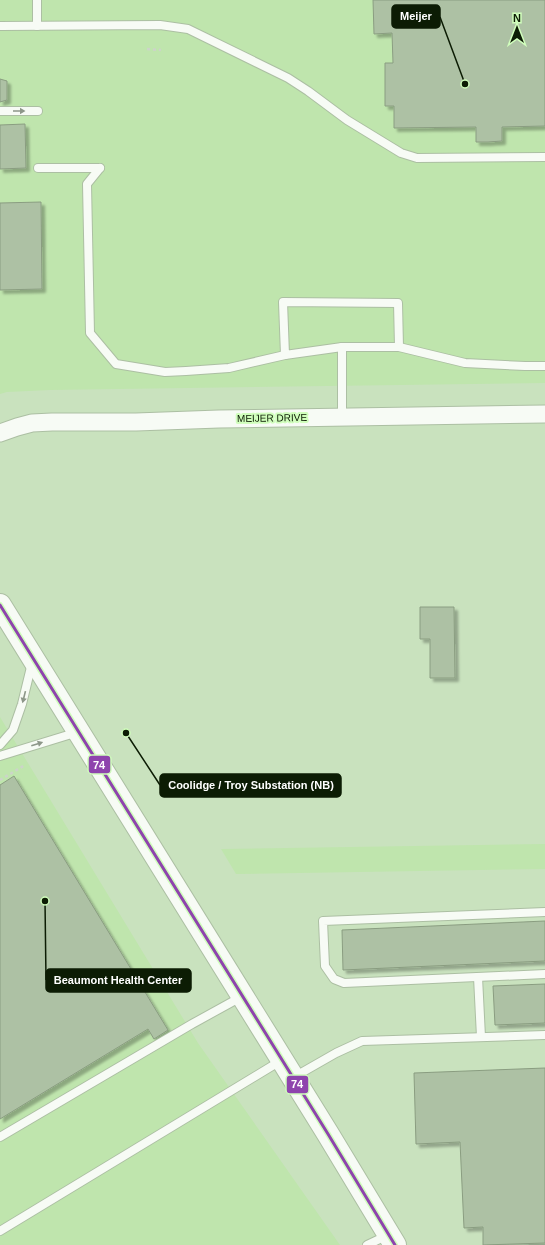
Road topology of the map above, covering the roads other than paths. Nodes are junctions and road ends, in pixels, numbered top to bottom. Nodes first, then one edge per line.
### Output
1 (37, 0) edge
2 (0, 26) edge
3 (37, 26) junction
4 (0, 111) edge
5 (38, 111) dead end
6 (545, 157) edge
7 (38, 168) dead end
8 (342, 347) junction
9 (399, 347) junction
10 (285, 355) junction
11 (545, 366) edge
12 (545, 414) edge
13 (342, 417) junction
14 (0, 433) edge
15 (0, 605) edge
16 (33, 659) junction
17 (78, 732) junction
18 (0, 745) edge
19 (0, 756) edge
20 (545, 912) edge
21 (545, 974) edge
22 (478, 977) junction
23 (243, 996) junction
24 (545, 1035) edge
25 (481, 1037) junction
26 (288, 1068) junction
27 (0, 1137) edge
28 (0, 1231) edge
29 (392, 1240) edge
30 (368, 1245) edge

1 - 3 lane
2 - 3 lane
3 - 6 lane
4 -> 5 lane
7 - 10 lane
8 - 9 lane
8 - 10 lane
8 - 13 lane
9 - 10 lane
9 - 11 lane
12 - 13 street, MEIJER DRIVE
13 - 14 street, MEIJER DRIVE
15 - 16 main road
16 - 17 main road
16 -> 18 lane
19 -> 17 lane
17 - 23 main road
20 - 22 lane
21 - 22 lane
22 - 25 lane
23 - 26 main road
23 - 27 lane
24 - 25 lane
25 - 26 lane
26 - 28 lane
26 - 29 main road
29 - 30 lane

